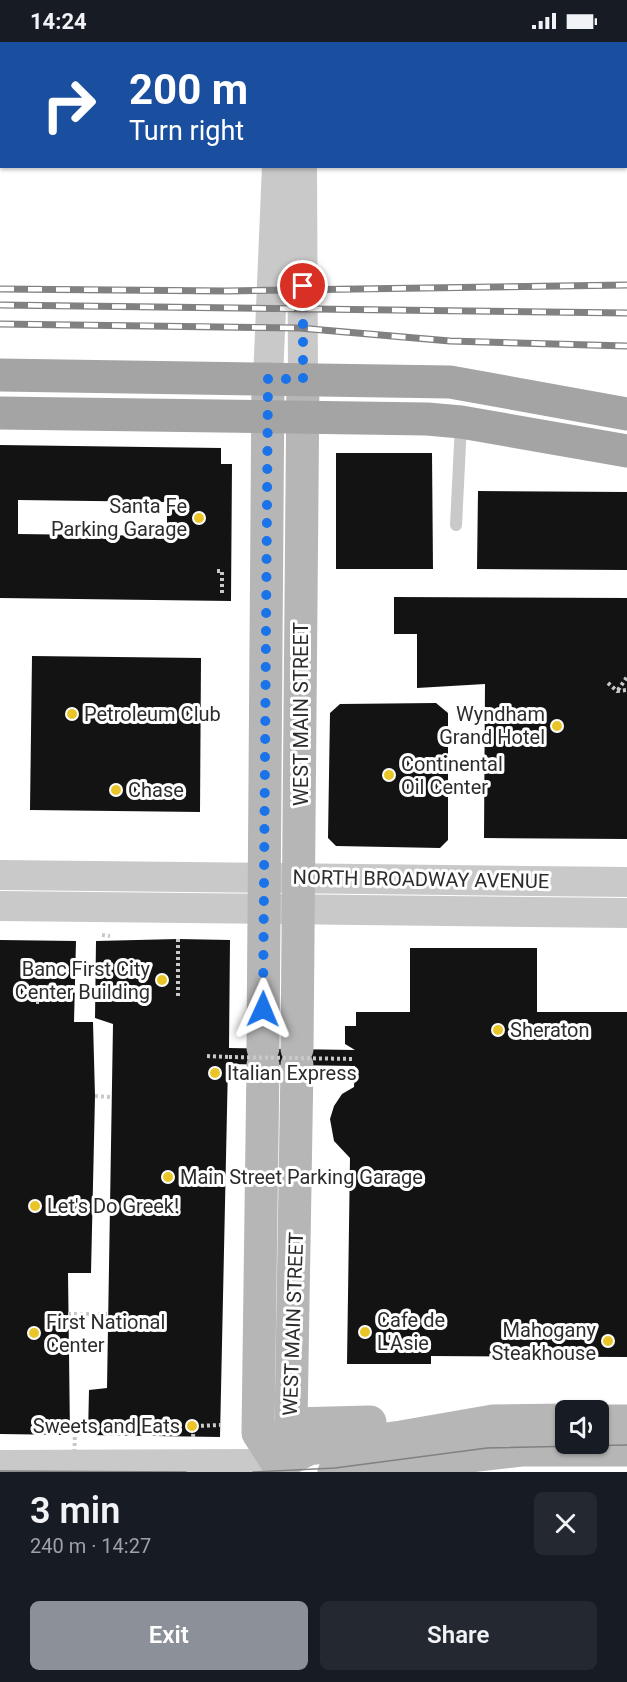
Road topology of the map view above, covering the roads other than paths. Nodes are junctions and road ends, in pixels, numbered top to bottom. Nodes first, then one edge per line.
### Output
1 (277, 168) edge
2 (302, 168) edge
3 (0, 375) edge
4 (268, 379) junction
5 (303, 379) junction
6 (0, 413) edge
7 (627, 414) edge
8 (268, 417) junction
9 (304, 417) junction
10 (461, 422) junction
11 (627, 451) edge
12 (456, 525) dead end
13 (266, 656) junction
14 (301, 657) junction
15 (0, 874) edge
16 (263, 877) junction
17 (299, 878) junction
18 (627, 882) edge
19 (0, 906) edge
20 (263, 909) junction
21 (298, 910) junction
22 (627, 913) edge
23 (261, 1222) junction
24 (296, 1222) junction
25 (609, 1421) edge
26 (627, 1421) edge
27 (291, 1424) junction
28 (555, 1424) edge
29 (514, 1438) junction
30 (627, 1450) edge
31 (0, 1465) edge
32 (290, 1468) edge
33 (333, 1472) edge

1 - 4 street
2 - 5 street
3 - 4 main road
4 - 5 main road
4 - 8 main road, WEST MAIN STREET
5 - 7 main road
5 - 9 main road, WEST MAIN STREET
6 - 8 main road
8 - 9 main road
8 - 13 main road, WEST MAIN STREET
9 - 10 main road
9 - 14 main road, WEST MAIN STREET
10 - 11 main road
10 - 12 lane
13 - 14 main road
13 - 16 main road, WEST MAIN STREET
14 - 17 main road, WEST MAIN STREET
15 - 16 street, NORTH BROADWAY AVENUE
16 - 17 street, NORTH BROADWAY AVENUE
16 - 20 main road, WEST MAIN STREET
17 - 18 street, NORTH BROADWAY AVENUE
17 - 21 main road, WEST MAIN STREET
19 - 20 street, NORTH BROADWAY AVENUE
20 - 21 street, NORTH BROADWAY AVENUE
20 - 23 main road, WEST MAIN STREET
21 - 22 street, NORTH BROADWAY AVENUE
21 - 24 main road, WEST MAIN STREET
23 - 24 main road
23 - 32 main road, WEST MAIN STREET
24 - 27 main road, WEST MAIN STREET
25 - 26 main road
27 - 29 main road
27 - 32 main road, WEST MAIN STREET
28 - 29 main road
29 - 30 main road
29 - 32 main road
29 - 33 main road
31 - 32 street

